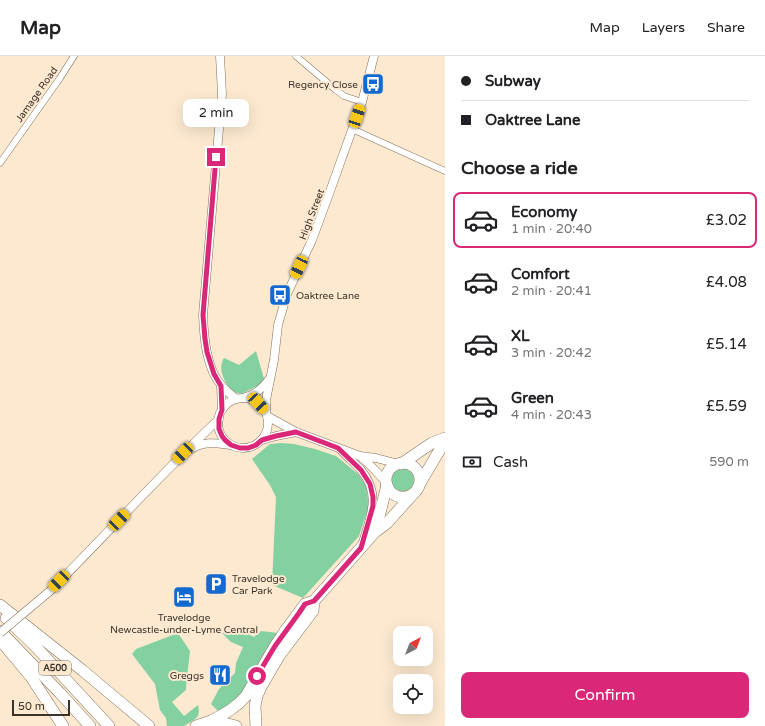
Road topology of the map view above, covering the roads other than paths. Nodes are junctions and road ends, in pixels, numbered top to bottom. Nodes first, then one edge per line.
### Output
1 (74, 56) edge
2 (220, 56) edge
3 (296, 56) edge
4 (374, 56) edge
5 (362, 102) junction
6 (352, 129) junction
7 (445, 162) edge
8 (0, 163) edge
9 (443, 170) edge
10 (270, 378) junction
11 (221, 386) junction
12 (239, 399) junction
13 (222, 410) junction
14 (266, 414) junction
15 (219, 419) junction
16 (296, 432) junction
17 (262, 440) junction
18 (445, 440) edge
19 (231, 445) junction
20 (338, 448) junction
21 (183, 453) junction
22 (360, 456) junction
23 (400, 464) junction
24 (387, 484) junction
25 (416, 489) junction
26 (374, 533) junction
27 (361, 548) junction
28 (314, 601) junction
29 (0, 605) edge
30 (0, 612) edge
31 (0, 632) edge
32 (0, 640) edge
33 (211, 721) junction
34 (63, 726) edge
35 (90, 726) edge
36 (109, 726) edge
37 (149, 726) edge
38 (196, 726) edge
39 (236, 726) edge
40 (256, 726) edge

1 - 8 street, Jamage Road
2 - 11 street
3 - 5 street
4 - 5 street, High Street
5 - 6 street, High Street
6 - 9 street
6 - 10 street, High Street
7 - 9 street
10 - 12 street
10 - 14 street, High Street
11 - 12 street
11 - 13 street
12 - 13 street
12 - 14 street
13 - 15 street
14 - 16 street
14 - 17 street
15 - 19 street
15 - 21 street
16 - 17 street
16 - 20 street
17 - 19 street
18 - 23 highway
18 - 25 highway
19 - 21 street
20 - 22 street
20 - 27 street
21 - 31 street, bridge
22 - 23 street
22 - 24 street
23 - 24 highway
23 - 25 highway
24 - 25 highway
24 - 26 highway
25 - 26 highway
26 - 27 highway
27 - 28 highway
28 - 33 highway
28 - 40 highway
29 - 37 highway
30 - 36 highway, A500
31 - 35 highway, A500
32 - 34 highway
33 - 38 highway
33 - 39 highway

